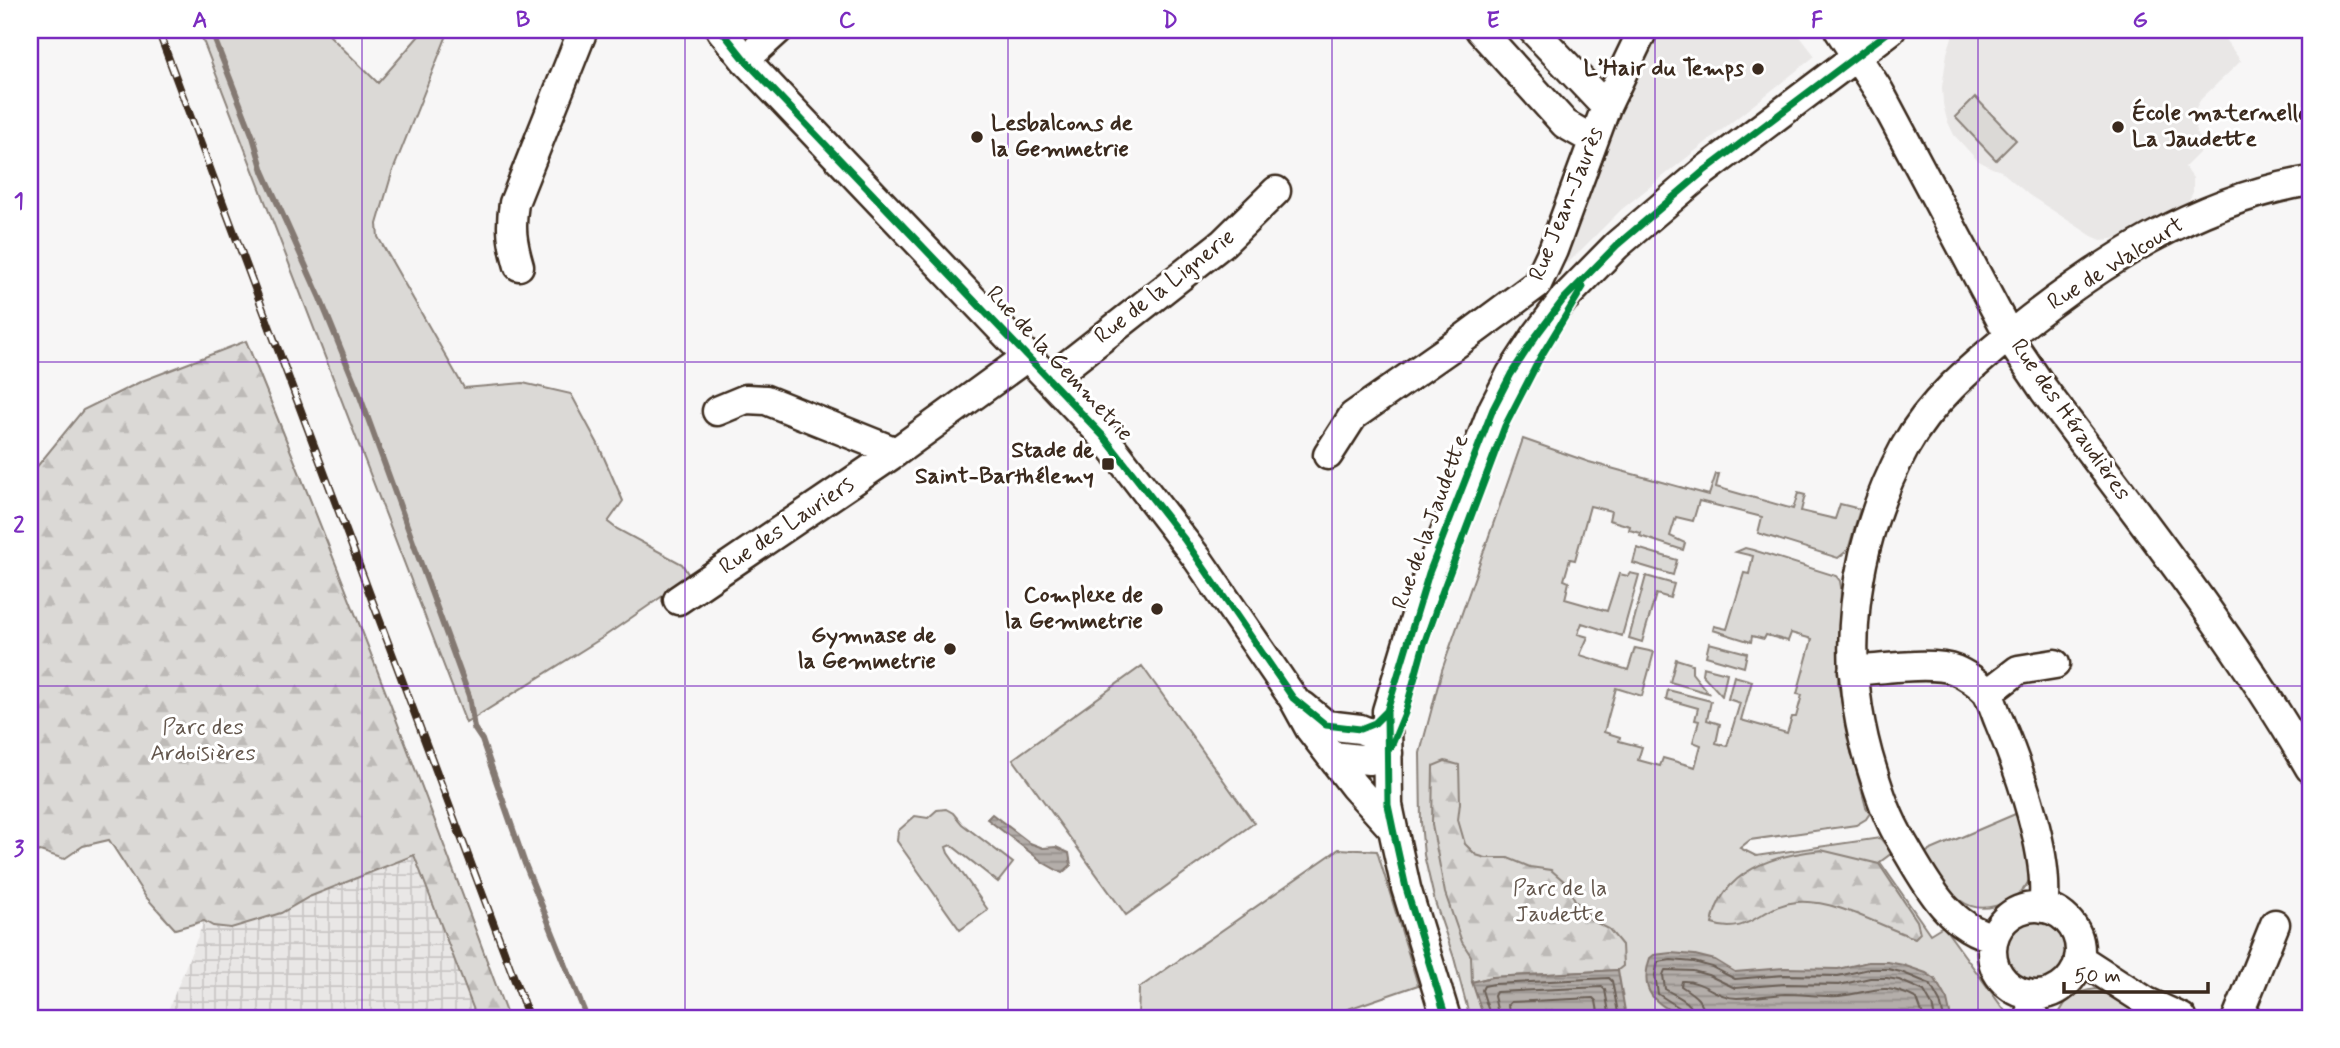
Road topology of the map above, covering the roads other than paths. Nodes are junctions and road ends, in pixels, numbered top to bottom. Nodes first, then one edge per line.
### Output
1 (583, 30) edge
2 (721, 30) edge
3 (778, 30) edge
4 (1480, 30) edge
5 (1533, 30) edge
6 (1643, 30) edge
7 (1839, 30) edge
8 (1891, 30) edge
9 (1855, 56) junction
10 (745, 60) junction
11 (1606, 107) junction
12 (1593, 140) junction
13 (2310, 181) edge
14 (1276, 191) dead end
15 (519, 266) dead end
16 (1593, 269) junction
17 (2010, 336) junction
18 (1028, 356) junction
19 (1050, 379) junction
20 (717, 411) dead end
21 (896, 452) junction
22 (1328, 455) dead end
23 (678, 600) dead end
24 (2055, 664) dead end
25 (1853, 671) junction
26 (1987, 693) junction
27 (1293, 698) junction
28 (1387, 711) junction
29 (1360, 729) junction
30 (1388, 753) junction
31 (1333, 756) junction
32 (2310, 768) edge
33 (1393, 829) junction
34 (2043, 908) junction
35 (2275, 924) dead end
36 (1994, 937) junction
37 (2079, 958) junction
38 (2032, 1006) edge
39 (1446, 1018) edge
40 (2182, 1018) edge
41 (2237, 1018) edge

1 - 15 street
2 - 10 street, Rue de la Gemmetrie
3 - 10 street
4 - 12 street
5 - 11 street
6 - 11 street, Rue Jean-Jaurès
7 - 9 street, Rue des Héraudières
8 - 9 street, Rue de la Jaudette
9 - 16 street, Rue de la Jaudette
9 - 17 street, Rue des Héraudières
10 - 18 street, Rue de la Gemmetrie
11 - 12 street, Rue Jean-Jaurès
12 - 22 street, Rue Jean-Jaurès
13 - 17 street, Rue de Walcourt
14 - 19 street, Rue de la Lignerie
16 - 28 street, Rue de la Jaudette
16 - 30 street, Rue de la Jaudette
17 - 25 street, Rue de Walcourt
17 - 32 street, Rue des Héraudières
18 - 19 street, Rue de la Gemmetrie
18 - 21 street, Rue des Lauriers
19 - 27 street, Rue de la Gemmetrie
20 - 21 street
21 - 23 street, Rue des Lauriers
24 - 26 street
25 - 26 street
25 - 36 street, Rue de Walcourt
26 - 34 street
27 - 29 street, Rue de la Gemmetrie
27 - 31 street, Rue de la Gemmetrie
28 - 29 street
28 - 30 street, Rue de la Jaudette
29 - 30 street
30 - 31 street
30 - 33 street
31 - 33 street, Rue de la Gemmetrie
33 - 39 street
34 - 36 street
34 - 37 street
35 - 41 street
36 - 38 street
37 - 38 street
37 - 40 street

